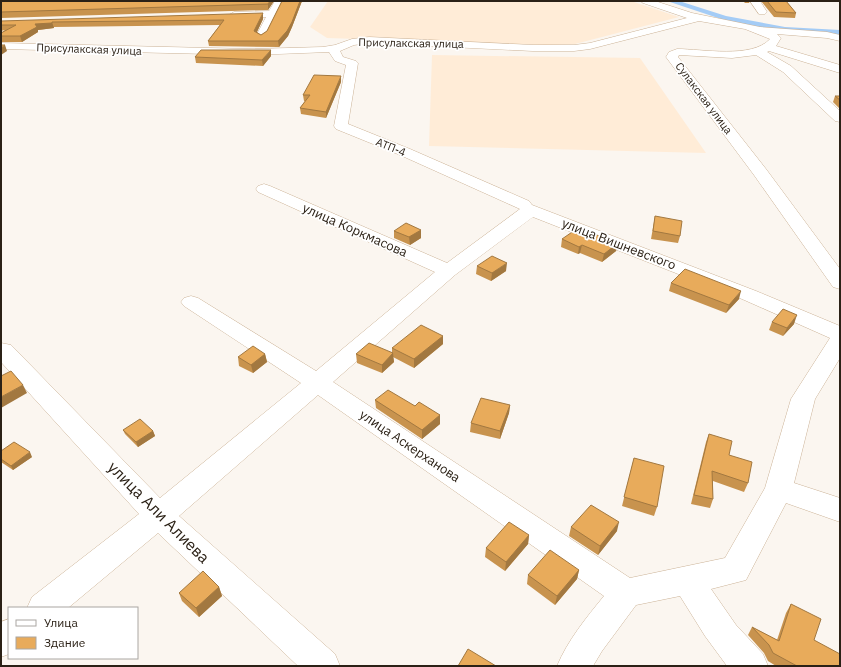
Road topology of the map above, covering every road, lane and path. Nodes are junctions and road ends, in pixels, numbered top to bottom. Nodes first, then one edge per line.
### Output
1 (279, 1) edge
2 (646, 1) edge
3 (755, 1) edge
4 (762, 12) dead end
5 (272, 14) junction
6 (224, 16) edge
7 (699, 18) junction
8 (758, 30) junction
9 (260, 36) edge
10 (840, 38) edge
11 (1, 46) edge
12 (333, 49) junction
13 (763, 49) junction
14 (840, 68) edge
15 (808, 89) junction
16 (840, 101) edge
17 (840, 118) edge
18 (264, 189) dead end
19 (527, 208) junction
20 (447, 270) junction
21 (840, 283) edge
22 (191, 302) dead end
23 (840, 334) edge
24 (840, 340) edge
25 (3, 350) dead end
26 (318, 383) junction
27 (778, 489) junction
28 (840, 510) edge
29 (159, 516) junction
30 (688, 580) junction
31 (626, 593) junction
32 (44, 607) edge
33 (323, 666) edge
34 (574, 666) edge
35 (751, 666) edge

1 - 5 street
2 - 7 street
3 - 4 street
5 - 6 street
5 - 9 street
7 - 8 street
7 - 12 street, Присулакская улица
8 - 10 street
8 - 13 street
11 - 12 street, Присулакская улица
12 - 19 street, АТП-4
13 - 14 street
13 - 15 street
13 - 21 street, Сулакская улица
15 - 16 street
15 - 17 street
18 - 20 street, улица Коркмасова
19 - 20 street
19 - 23 street, улица Вишневского
20 - 26 street
22 - 26 street, улица Аскерханова
24 - 27 street
25 - 29 street, улица Али Алиева
26 - 29 street
26 - 31 street, улица Аскерханова
27 - 28 street
27 - 30 street
29 - 32 street
29 - 33 street, улица Али Алиева
30 - 31 street
30 - 35 street
31 - 34 street

